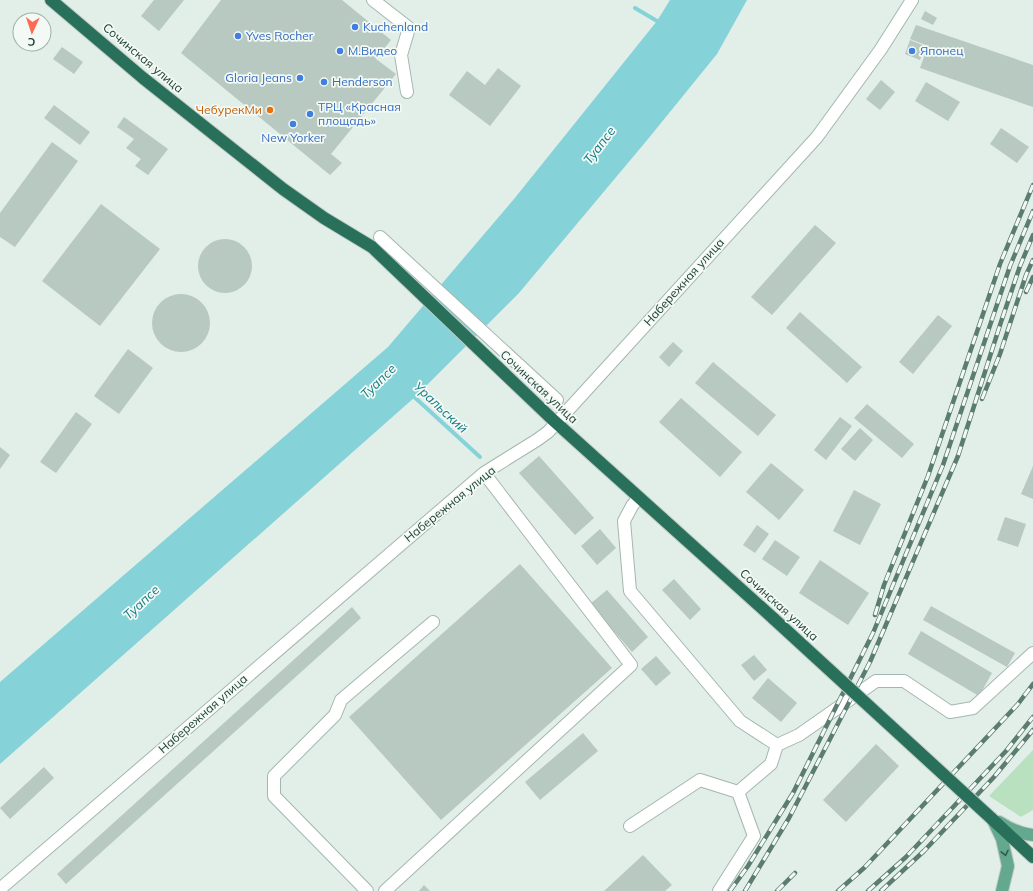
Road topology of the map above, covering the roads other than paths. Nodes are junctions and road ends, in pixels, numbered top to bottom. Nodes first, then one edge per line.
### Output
1 (51, 0) edge
2 (373, 0) edge
3 (912, 0) edge
4 (407, 92) dead end
5 (376, 242) junction
6 (557, 400) dead end
7 (554, 421) junction
8 (484, 473) junction
9 (638, 498) junction
10 (432, 622) dead end
11 (1033, 653) edge
12 (777, 745) junction
13 (738, 792) junction
14 (991, 818) junction
15 (630, 826) dead end
16 (1033, 835) edge
17 (1033, 857) edge
18 (0, 889) edge
19 (367, 891) edge
20 (385, 891) edge
21 (719, 891) edge
22 (1002, 891) edge

1 - 5 highway, Сочинская улица
2 - 4 street
3 - 7 street, Набережная улица
5 - 6 street
5 - 7 highway, Сочинская улица
7 - 8 street, Набережная улица
7 - 9 highway, Сочинская улица
8 - 18 street, Набережная улица
8 - 20 street
9 - 12 street
9 - 14 highway, Сочинская улица, bridge
10 - 19 street
11 - 12 street
12 - 13 street
13 - 15 street
13 - 21 street
14 - 16 main road
14 - 17 highway, Сочинская улица
14 -> 22 main road

